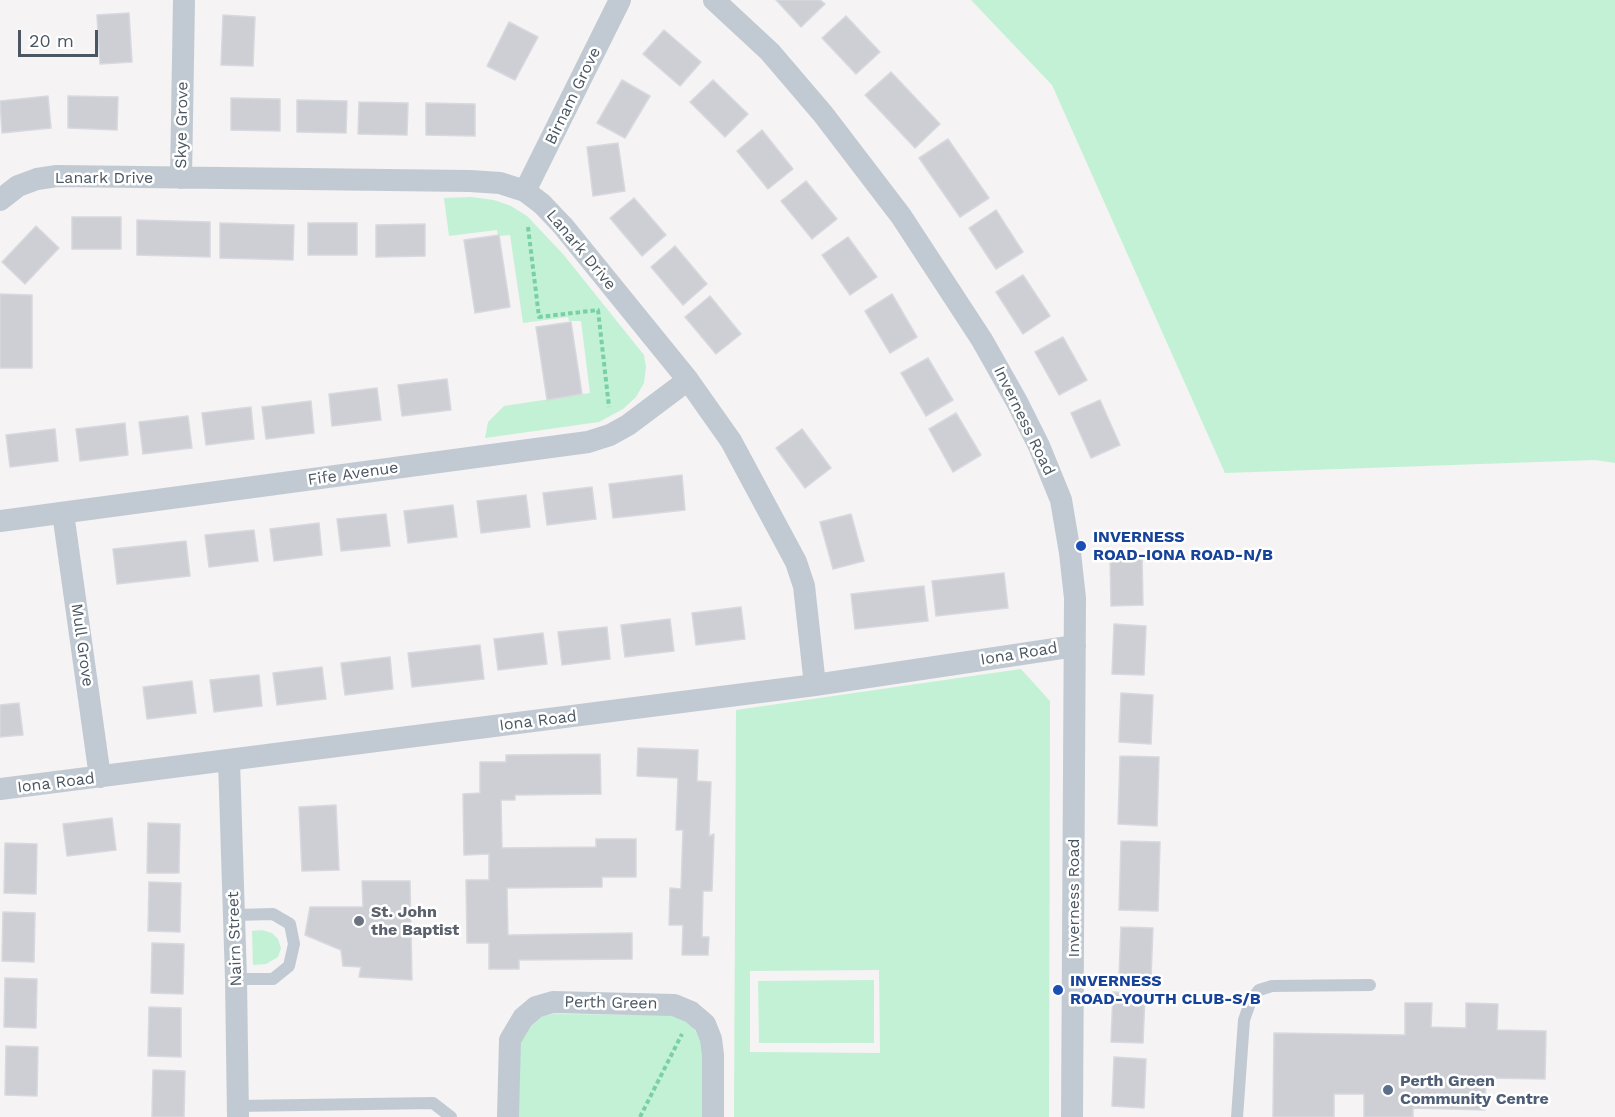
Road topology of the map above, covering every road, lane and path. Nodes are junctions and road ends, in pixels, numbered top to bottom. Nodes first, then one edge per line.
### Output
1 (184, 0) edge
2 (620, 0) edge
3 (714, 0) edge
4 (181, 178) junction
5 (525, 191) junction
6 (0, 200) edge
7 (527, 216) dead end
8 (688, 380) junction
9 (610, 416) dead end
10 (63, 513) junction
11 (0, 521) edge
12 (1075, 646) junction
13 (815, 685) junction
14 (229, 761) junction
15 (100, 777) junction
16 (0, 789) edge
17 (234, 915) junction
18 (236, 979) junction
19 (1370, 985) dead end
20 (682, 1033) dead end
21 (238, 1111) edge
22 (451, 1117) edge
23 (508, 1117) edge
24 (640, 1117) edge
25 (713, 1117) edge
26 (1072, 1117) edge
27 (1237, 1117) edge

1 - 4 street, Skye Grove
2 - 5 street, Birnam Grove
3 - 12 street, Inverness Road
4 - 5 street, Lanark Drive
4 - 6 street, Lanark Drive
5 - 8 street, Lanark Drive
7 - 9 path
8 - 10 street, Fife Avenue
8 - 13 street, Lanark Drive
10 - 11 street, Fife Avenue
10 - 15 street, Mull Grove
12 - 13 street, Iona Road
12 - 26 street, Inverness Road
13 - 14 street, Iona Road
14 - 15 street, Iona Road
14 - 17 street, Nairn Street
15 - 16 street, Iona Road
17 - 18 street, Nairn Street
17 - 18 lane
18 - 21 street, Nairn Street
19 - 27 lane
20 - 24 path
21 - 22 lane
23 - 25 street, Perth Green

